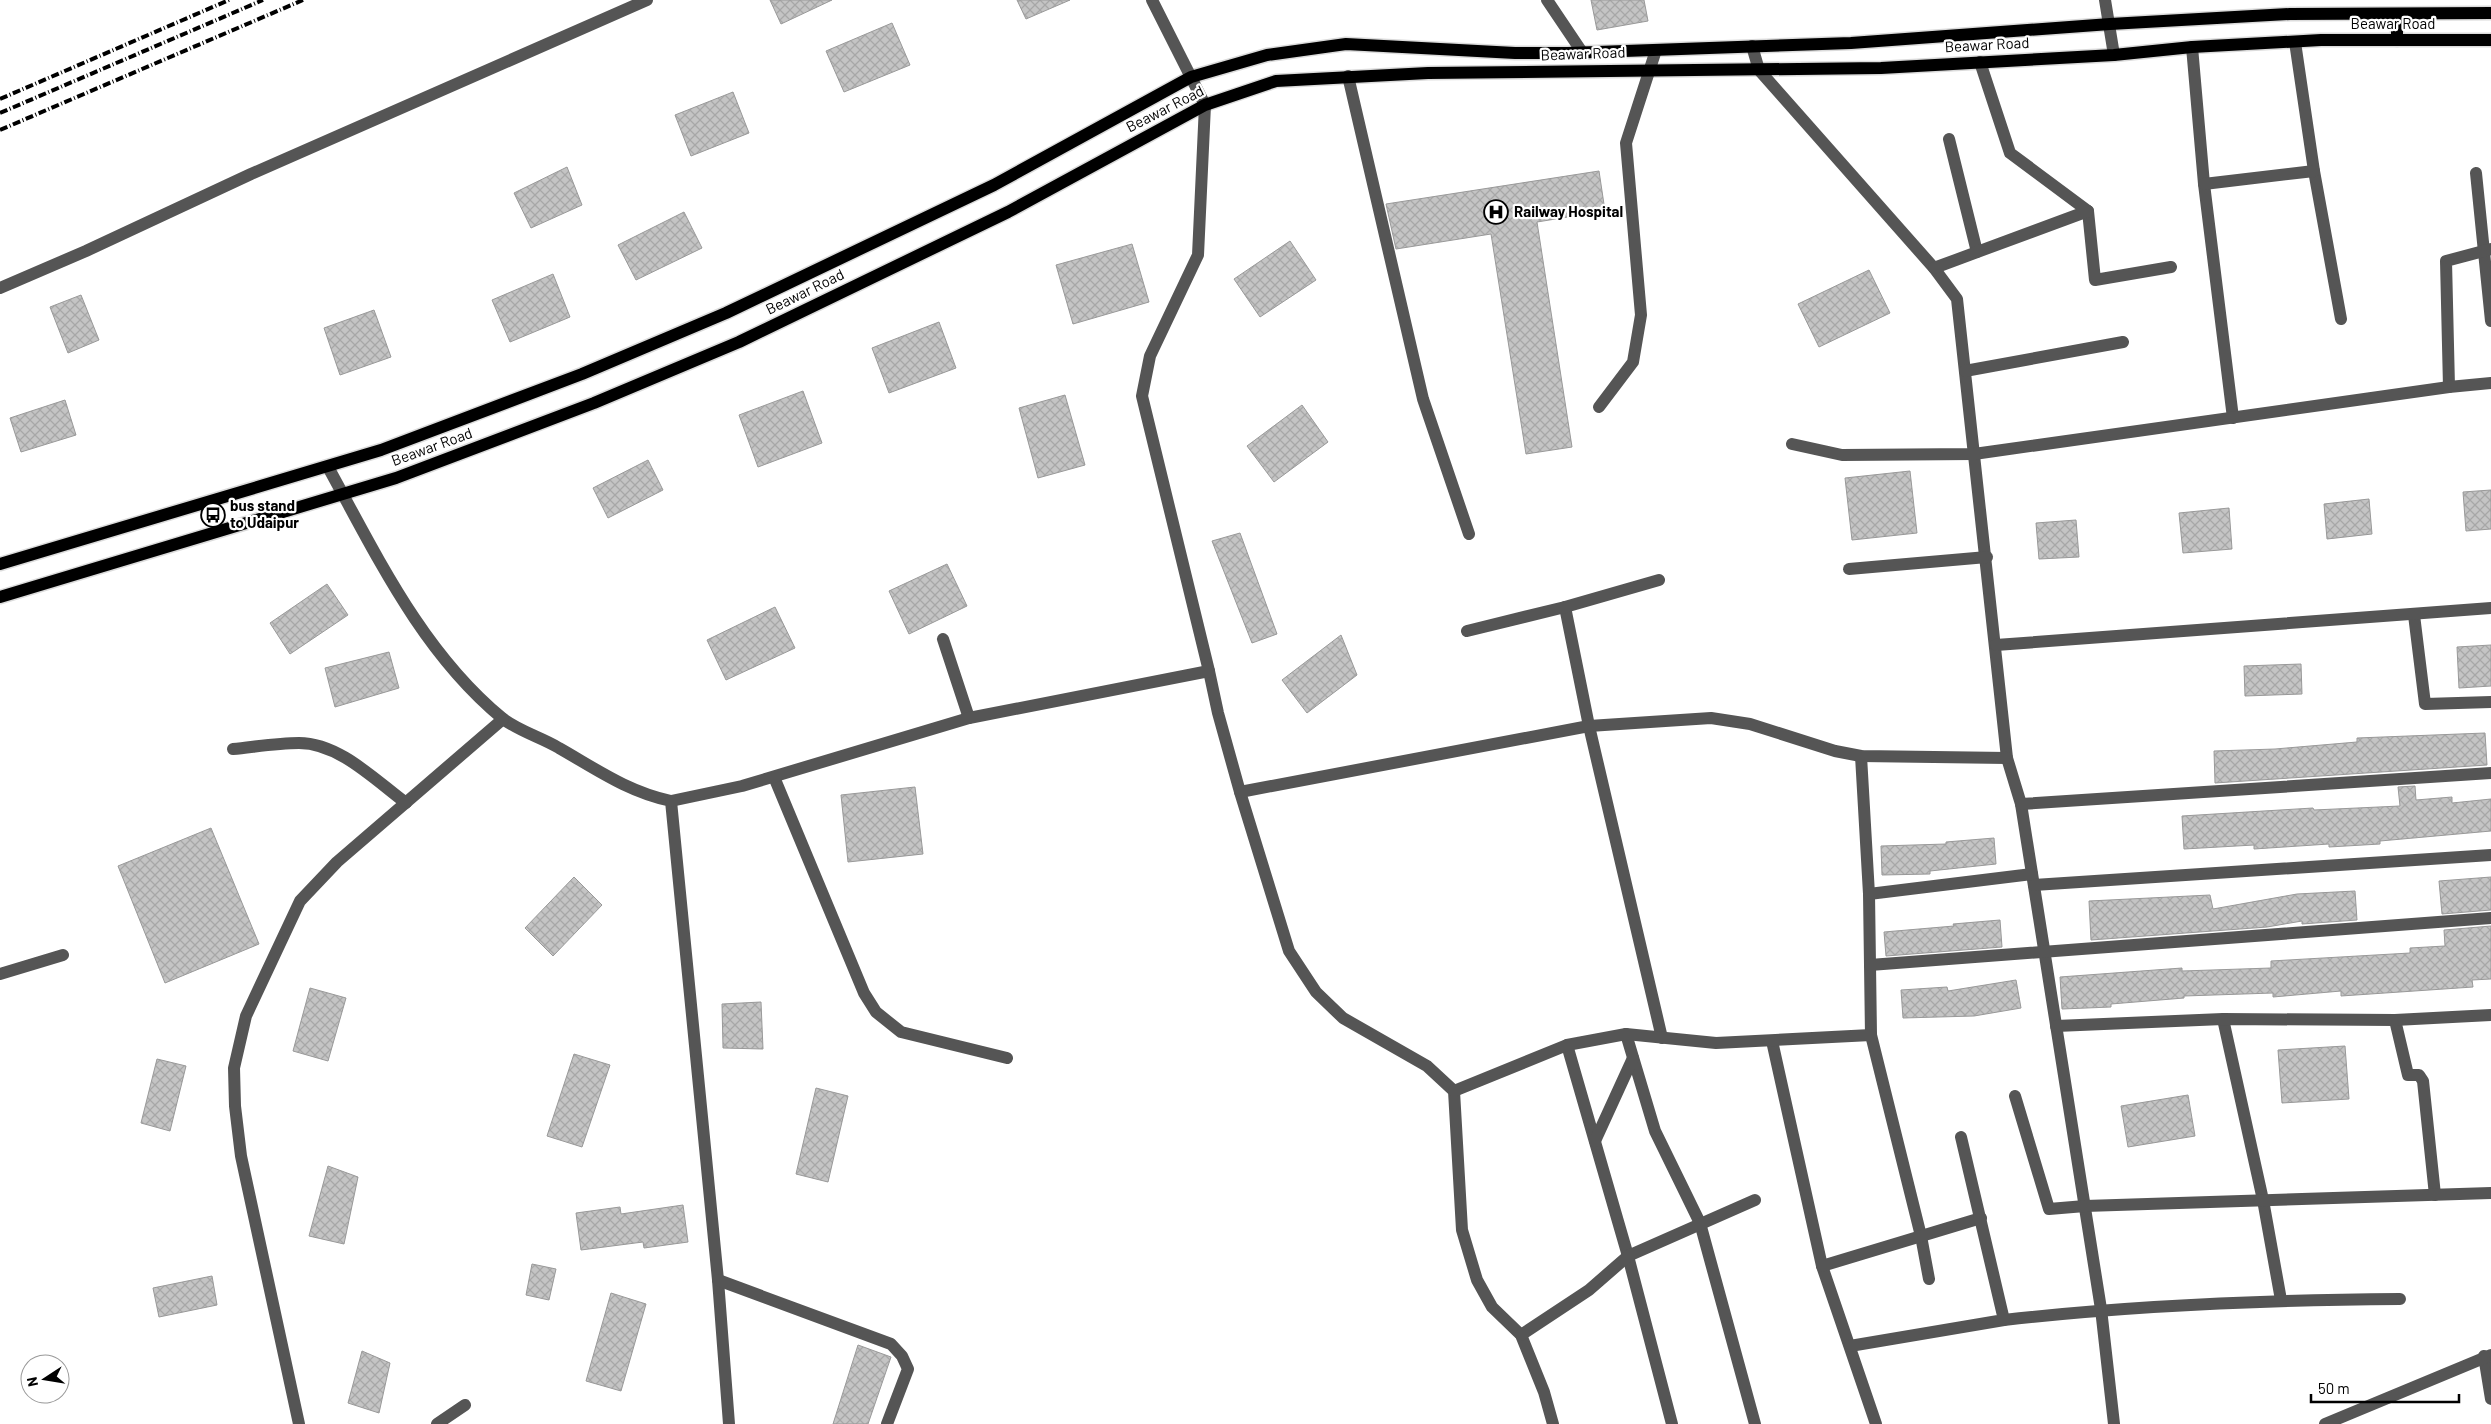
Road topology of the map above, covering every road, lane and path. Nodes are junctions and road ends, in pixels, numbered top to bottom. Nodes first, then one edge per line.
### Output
1 (647, 0) edge
2 (1152, 0) edge
3 (1547, 0) edge
4 (2105, 0) edge
5 (2491, 13) edge
6 (2397, 14) junction
7 (2110, 24) junction
8 (2396, 40) junction
9 (2491, 40) edge
10 (2295, 42) junction
11 (1752, 46) junction
12 (2192, 48) junction
13 (1656, 50) junction
14 (1582, 52) junction
15 (2114, 55) junction
16 (1980, 62) junction
17 (1650, 69) junction
18 (1759, 70) junction
19 (1348, 76) junction
20 (1191, 77) junction
21 (1205, 105) junction
22 (1949, 139) dead end
23 (2314, 171) junction
24 (2476, 173) dead end
25 (2204, 184) junction
26 (2088, 211) junction
27 (2487, 250) edge
28 (1977, 252) junction
29 (2171, 267) dead end
30 (1934, 268) junction
31 (0, 288) edge
32 (2340, 319) dead end
33 (2491, 321) edge
34 (2123, 342) dead end
35 (1965, 371) junction
36 (2491, 383) edge
37 (2449, 387) junction
38 (1599, 408) dead end
39 (2233, 418) junction
40 (1792, 444) dead end
41 (1974, 454) junction
42 (328, 467) junction
43 (343, 494) junction
44 (1469, 534) dead end
45 (1987, 557) junction
46 (0, 564) edge
47 (1849, 569) dead end
48 (1659, 580) dead end
49 (0, 597) edge
50 (1564, 607) junction
51 (2491, 608) edge
52 (2414, 615) junction
53 (1467, 631) dead end
54 (943, 639) dead end
55 (1996, 645) junction
56 (1209, 671) junction
57 (2491, 702) edge
58 (969, 718) junction
59 (503, 719) junction
60 (1589, 726) junction
61 (233, 749) dead end
62 (1861, 756) junction
63 (2007, 758) junction
64 (2491, 773) edge
65 (769, 778) junction
66 (1240, 792) junction
67 (671, 801) junction
68 (406, 803) junction
69 (2021, 804) junction
70 (2491, 855) edge
71 (2033, 880) junction
72 (1869, 894) junction
73 (2491, 918) edge
74 (2044, 952) junction
75 (63, 955) dead end
76 (1870, 966) junction
77 (0, 974) edge
78 (2491, 1015) edge
79 (2223, 1019) junction
80 (2395, 1020) junction
81 (2056, 1026) junction
82 (1626, 1034) junction
83 (1871, 1035) junction
84 (1662, 1038) junction
85 (1772, 1041) junction
86 (1568, 1045) junction
87 (1007, 1058) dead end
88 (1633, 1058) junction
89 (1454, 1091) junction
90 (2015, 1096) dead end
91 (1962, 1137) dead end
92 (1595, 1142) junction
93 (2491, 1193) edge
94 (2435, 1195) junction
95 (1755, 1200) dead end
96 (2263, 1200) junction
97 (2085, 1206) junction
98 (1981, 1218) junction
99 (1700, 1223) junction
100 (1922, 1236) junction
101 (1628, 1256) junction
102 (1822, 1266) junction
103 (1929, 1279) dead end
104 (718, 1280) junction
105 (2400, 1299) dead end
106 (2281, 1300) junction
107 (2101, 1309) junction
108 (2004, 1320) junction
109 (1521, 1335) junction
110 (1850, 1346) junction
111 (2488, 1355) edge
112 (2491, 1399) edge
113 (465, 1405) dead end
114 (299, 1424) edge
115 (437, 1424) edge
116 (729, 1424) edge
117 (887, 1424) edge
118 (1553, 1424) edge
119 (1672, 1424) edge
120 (1755, 1424) edge
121 (1876, 1424) edge
122 (2114, 1424) edge
123 (2325, 1424) edge

1 - 31 street
2 - 20 street
3 - 14 street
4 - 7 street
5 - 6 main road, Beawar Road
6 - 7 main road, Beawar Road
6 - 8 main road
7 - 11 main road, Beawar Road
7 - 15 street
8 - 9 main road, Beawar Road
8 - 10 main road, Beawar Road
10 - 12 main road, Beawar Road
10 - 23 street
11 - 13 main road, Beawar Road
11 - 18 street
12 - 15 main road, Beawar Road
12 - 25 street
13 - 14 main road, Beawar Road
13 - 17 street
14 - 20 main road, Beawar Road
15 - 16 main road, Beawar Road
16 - 18 main road, Beawar Road
16 - 26 street
17 - 18 main road, Beawar Road
17 - 19 main road, Beawar Road
17 - 38 street
18 - 30 street
19 - 21 main road, Beawar Road
19 - 44 street
20 - 21 street
20 - 42 main road, Beawar Road
21 - 43 main road, Beawar Road
21 - 56 street
22 - 28 street
23 - 25 street
23 - 32 street
24 - 27 street
25 - 39 street
26 - 28 street
26 - 29 street
27 - 33 street
27 - 37 street
28 - 30 street
30 - 35 street
34 - 35 street
35 - 41 street
36 - 37 street
37 - 39 street
39 - 41 street
40 - 41 street
41 - 45 street
42 - 43 street
42 - 46 main road, Beawar Road
43 - 49 main road, Beawar Road
43 - 59 street
45 - 47 street
45 - 55 street
48 - 50 street
50 - 53 street
50 - 60 street
51 - 52 street
52 - 55 street
52 - 57 street
54 - 58 street
55 - 63 street
56 - 58 street
56 - 66 street
58 - 65 street
59 - 67 street
59 - 68 street
60 - 62 street
60 - 66 street
60 - 84 street
61 - 68 street
62 - 63 street
62 - 72 street
63 - 69 street
64 - 69 street
65 - 67 street
65 - 87 street
66 - 89 street
67 - 104 street
68 - 114 street
69 - 71 street
70 - 71 street
71 - 72 street
71 - 74 street
72 - 76 street
73 - 74 street
74 - 76 street
74 - 81 street
75 - 77 street
76 - 83 street
78 - 80 street
79 - 80 street
79 - 81 street
79 - 96 street
80 - 94 street
81 - 97 street
82 - 84 street
82 - 86 street
82 - 88 street
83 - 85 street
83 - 100 street
84 - 85 street
85 - 102 street
86 - 89 street
86 - 92 street
88 - 92 street
88 - 99 street
89 - 109 street
90 - 97 street
91 - 98 street
92 - 101 street
93 - 94 street
94 - 96 street
95 - 99 street
96 - 97 street
96 - 106 street
97 - 107 street
98 - 100 street
98 - 108 street
99 - 101 street
99 - 120 street
100 - 102 street
100 - 103 street
101 - 109 street
101 - 119 street
102 - 110 street
104 - 116 street
104 - 117 street
105 - 106 street
106 - 107 street
107 - 108 street
107 - 122 street
108 - 110 street
109 - 118 street
110 - 121 street
111 - 112 street
111 - 123 street
113 - 115 street

